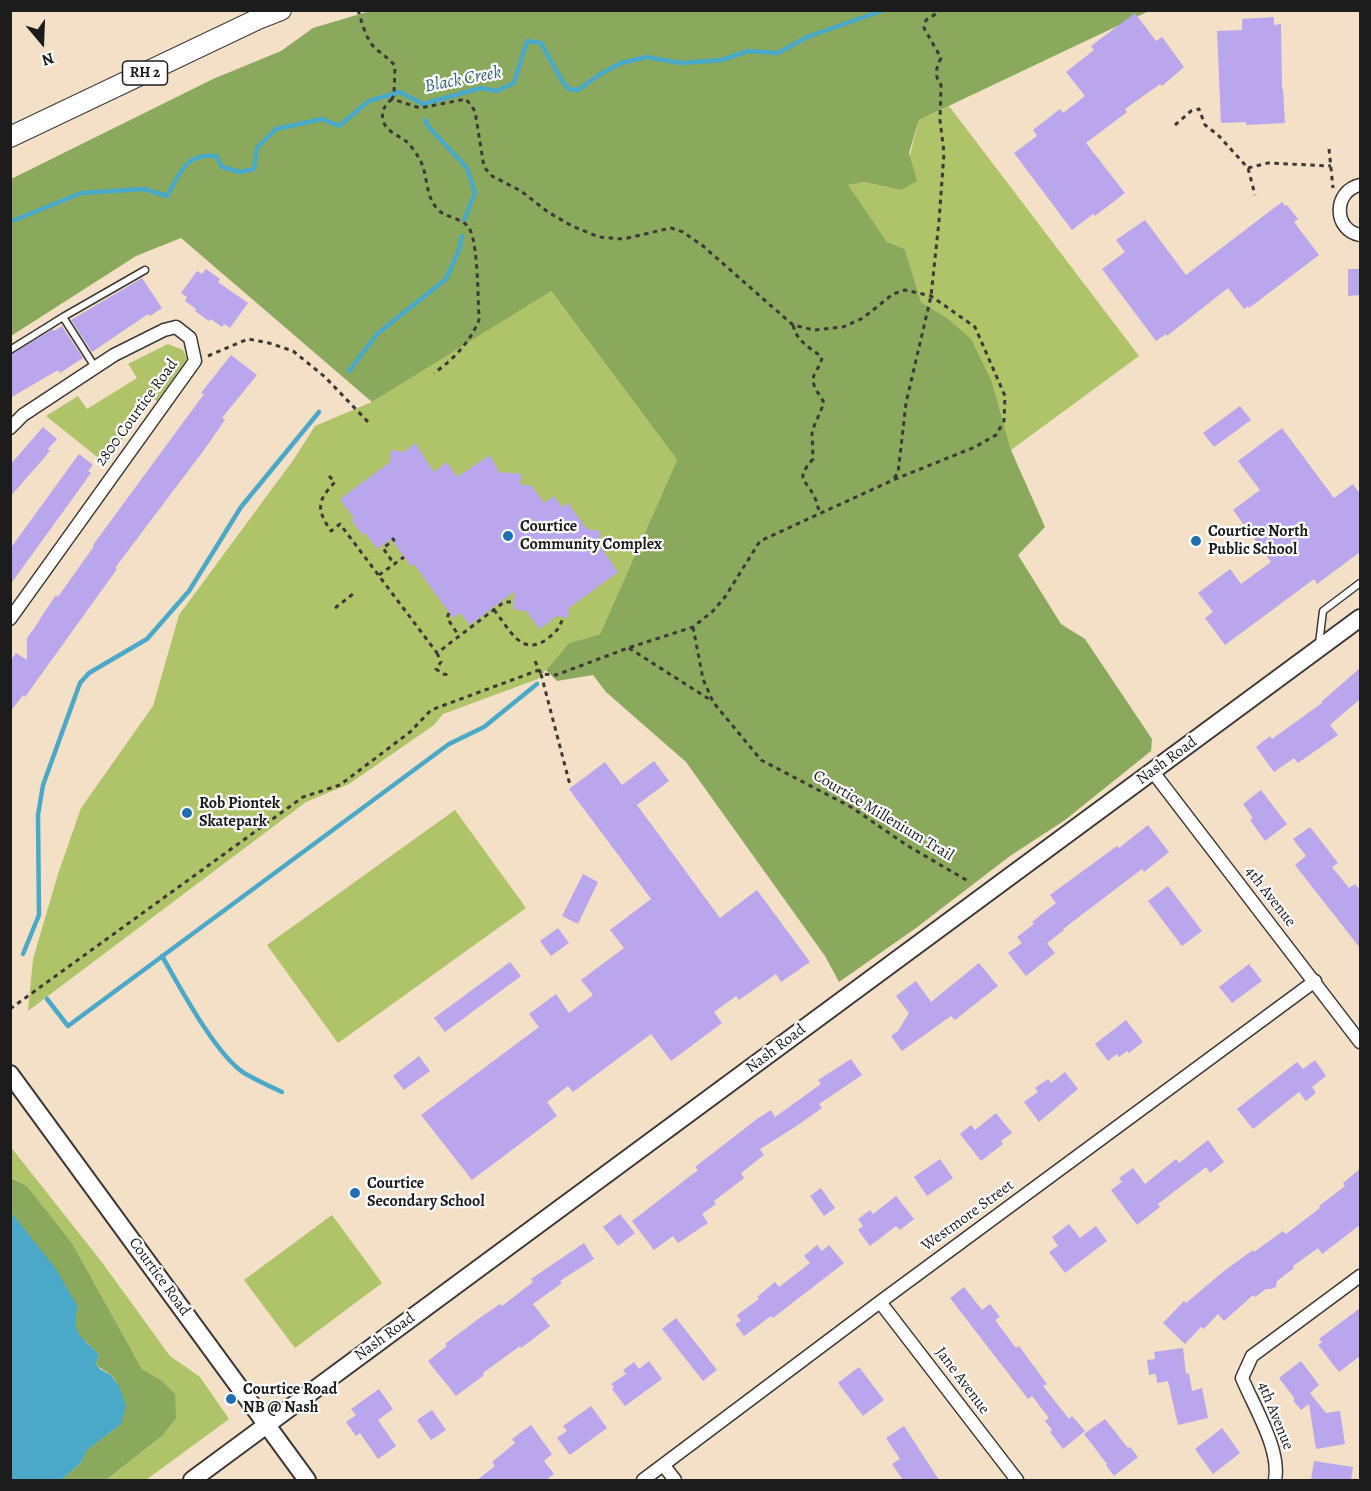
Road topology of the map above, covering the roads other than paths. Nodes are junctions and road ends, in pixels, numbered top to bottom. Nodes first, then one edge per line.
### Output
1 (281, 10) edge
2 (10, 137) edge
3 (1360, 185) edge
4 (1360, 235) edge
5 (145, 270) dead end
6 (63, 317) junction
7 (10, 350) edge
8 (96, 368) junction
9 (10, 428) edge
10 (1360, 583) edge
11 (10, 618) edge
12 (1360, 618) edge
13 (1319, 649) junction
14 (1153, 772) junction
15 (1315, 981) junction
16 (1360, 1042) edge
17 (10, 1074) edge
18 (1360, 1276) edge
19 (880, 1302) junction
20 (267, 1424) junction
21 (664, 1466) junction
22 (192, 1480) edge
23 (307, 1480) edge
24 (643, 1480) edge
25 (675, 1480) edge
26 (1017, 1480) edge
27 (1275, 1480) edge

1 - 2 main road, RH 2
3 - 4 street
5 - 6 lane
6 - 7 lane
6 - 8 lane
8 - 9 street, 2800 Courtice Road
8 - 11 street, 2800 Courtice Road
10 - 13 lane
12 - 13 street, Nash Road
13 - 14 street, Nash Road
14 - 15 street, 4th Avenue
14 - 20 street, Nash Road
15 - 16 street, 4th Avenue
15 - 19 street, Westmore Street
17 - 20 street, Courtice Road
18 - 27 street, 4th Avenue
19 - 21 street, Westmore Street
19 - 26 street, Jane Avenue
20 - 22 street, Nash Road
20 - 23 street, Courtice Road
21 - 24 street, Westmore Street
21 - 25 street

